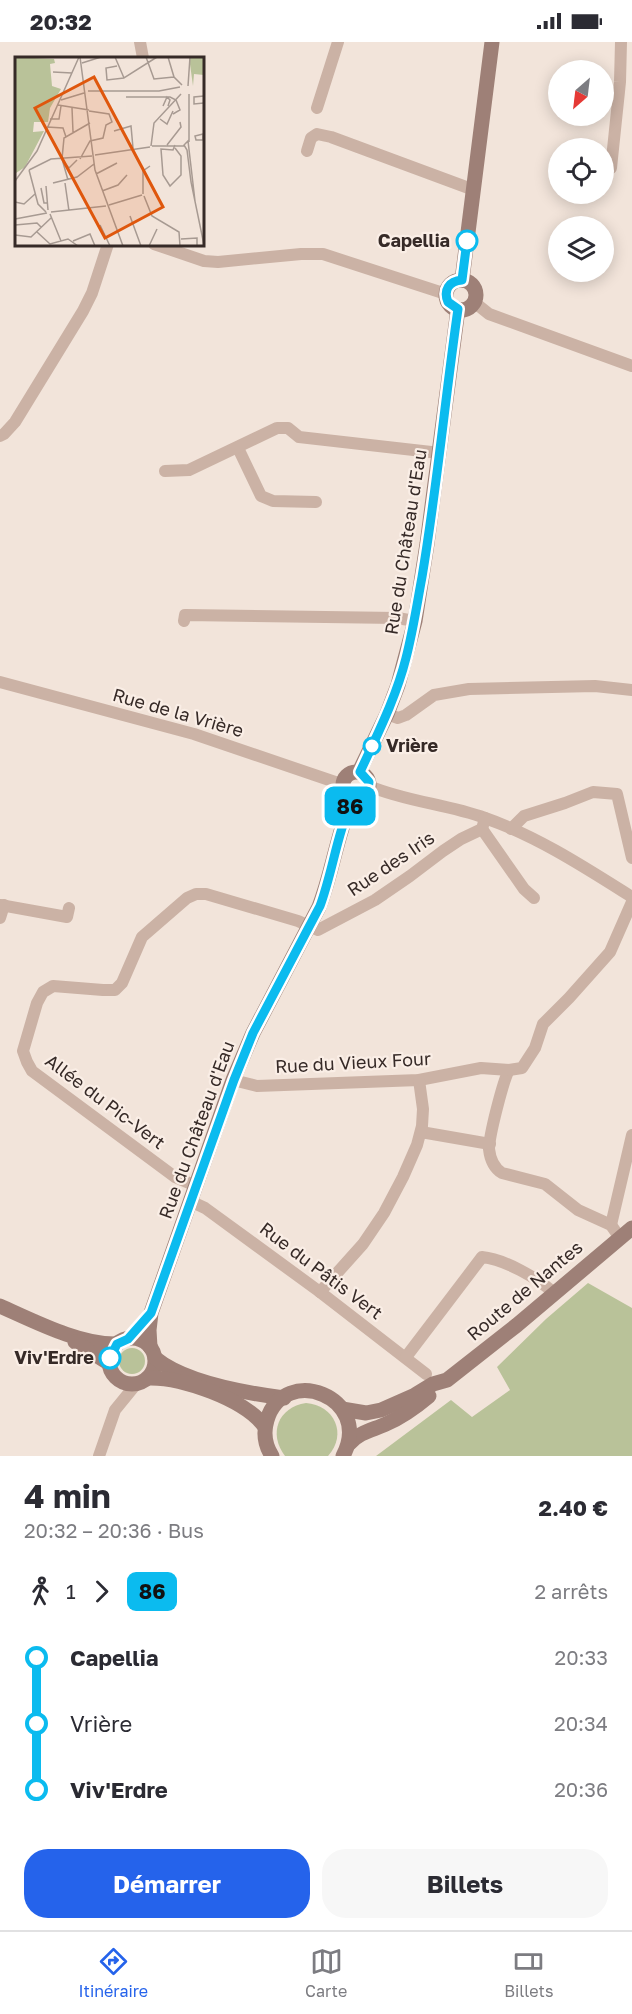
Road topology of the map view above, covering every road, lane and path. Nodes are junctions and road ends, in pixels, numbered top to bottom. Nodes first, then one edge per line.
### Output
1 (140, 42) edge
2 (338, 42) edge
3 (492, 42) edge
4 (621, 42) edge
5 (143, 57) edge
6 (317, 108) dead end
7 (614, 139) edge
8 (307, 151) dead end
9 (474, 190) junction
10 (111, 246) edge
11 (160, 246) edge
12 (462, 280) junction
13 (446, 294) junction
14 (474, 302) junction
15 (458, 309) junction
16 (632, 366) edge
17 (0, 436) edge
18 (238, 448) junction
19 (440, 453) junction
20 (165, 471) dead end
21 (316, 502) dead end
22 (184, 621) dead end
23 (415, 621) junction
24 (0, 682) edge
25 (632, 690) edge
26 (387, 714) junction
27 (360, 772) junction
28 (344, 785) junction
29 (369, 786) junction
30 (354, 797) junction
31 (484, 823) junction
32 (511, 829) junction
33 (632, 858) edge
34 (534, 898) dead end
35 (632, 899) edge
36 (2, 905) edge
37 (69, 908) dead end
38 (0, 918) edge
39 (310, 926) junction
40 (509, 1070) junction
41 (234, 1080) junction
42 (419, 1080) junction
43 (421, 1132) junction
44 (632, 1135) edge
45 (490, 1144) junction
46 (196, 1186) junction
47 (190, 1201) junction
48 (610, 1225) junction
49 (626, 1233) edge
50 (320, 1292) junction
51 (555, 1294) junction
52 (0, 1306) edge
53 (151, 1313) junction
54 (60, 1332) junction
55 (123, 1341) junction
56 (152, 1352) junction
57 (406, 1357) junction
58 (110, 1364) junction
59 (426, 1374) dead end
60 (142, 1380) junction
61 (441, 1382) junction
62 (284, 1398) junction
63 (342, 1408) junction
64 (265, 1427) junction
65 (346, 1450) edge
66 (99, 1456) edge
67 (272, 1456) edge

1 - 5 street
2 - 6 street
3 - 9 street
4 - 7 street
8 - 9 street
9 - 12 street
10 - 17 street
11 - 13 street
12 - 13 street
12 - 14 street
13 - 15 street
14 - 15 street
14 - 16 street
15 - 19 street, Rue du Château d'Eau
18 - 19 street
18 - 20 street
18 - 21 street
19 - 23 street, Rue du Château d'Eau
22 - 23 street
23 - 26 street, Rue du Château d'Eau
24 - 28 street, Rue de la Vrière
25 - 26 street
26 - 27 street, Rue du Château d'Eau
27 - 28 street
27 - 29 street
28 - 30 street
29 - 30 street
29 - 31 street
30 - 39 street, Rue du Château d'Eau
31 - 32 street
31 - 34 street
31 - 39 street, Rue des Iris
32 - 33 street
32 - 35 street
35 - 40 street
36 - 37 street
36 - 38 street
39 - 41 street, Rue du Château d'Eau
39 - 46 street, Allée du Pic-Vert
40 - 42 street, Rue du Vieux Four
40 - 45 street
41 - 42 street, Rue du Vieux Four
41 - 46 street, Rue du Château d'Eau
42 - 43 street
43 - 45 street
43 - 50 street
44 - 48 street
45 - 48 street
46 - 47 street, Rue du Château d'Eau
47 - 50 street, Rue du Pâtis Vert
47 - 53 street, Rue du Château d'Eau
48 - 49 street
49 - 51 street, Route de Nantes
50 - 57 street, Rue du Pâtis Vert
51 - 57 street
51 - 61 street, Route de Nantes
52 - 54 street
53 - 55 street, Rue du Château d'Eau
53 - 56 street, Rue du Château d'Eau
54 - 55 street
54 - 58 street
55 - 56 street
55 - 58 street
56 - 60 street
56 - 62 street
57 - 59 street, Rue du Pâtis Vert
58 - 60 street
60 - 64 street
60 - 66 street
61 - 63 street, Route de Nantes
61 - 65 street, Route de Nantes
62 - 63 street
62 - 64 street
63 - 65 street
64 - 67 street

